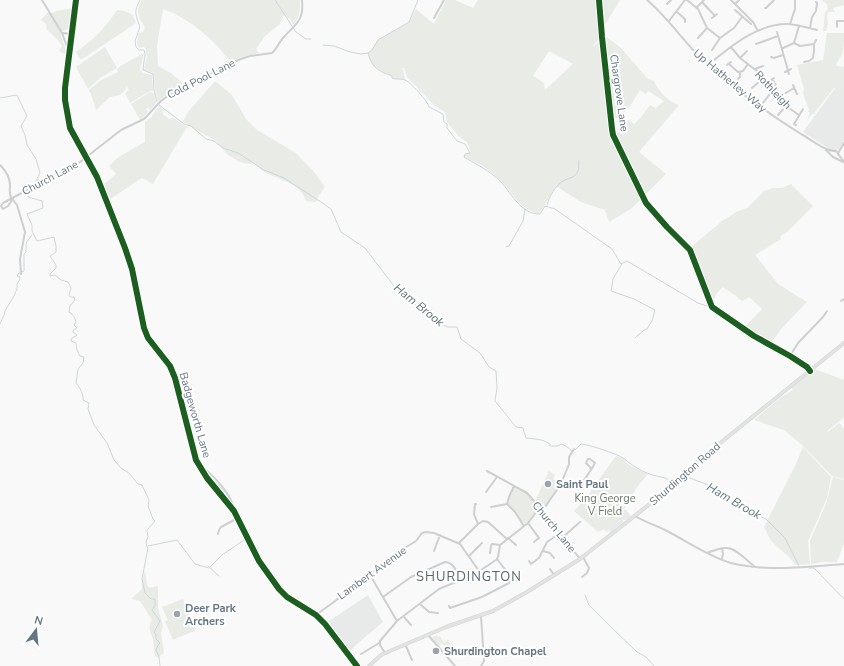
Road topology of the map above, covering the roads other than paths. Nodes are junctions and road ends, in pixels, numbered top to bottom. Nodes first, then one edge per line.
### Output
1 (42, 0) edge
2 (76, 0) edge
3 (302, 0) edge
4 (444, 0) edge
5 (599, 0) edge
6 (647, 0) edge
7 (670, 0) edge
8 (686, 0) edge
9 (732, 0) edge
10 (739, 0) edge
11 (774, 0) edge
12 (794, 0) edge
13 (703, 1) edge
14 (821, 3) dead end
15 (667, 4) dead end
16 (735, 4) junction
17 (697, 7) junction
18 (766, 8) dead end
19 (735, 10) dead end
20 (677, 12) junction
21 (742, 17) junction
22 (434, 18) dead end
23 (712, 18) dead end
24 (685, 20) dead end
25 (844, 20) edge
26 (669, 21) junction
27 (751, 24) dead end
28 (790, 24) junction
29 (799, 26) junction
30 (837, 27) dead end
31 (706, 28) junction
32 (810, 28) junction
33 (817, 30) dead end
34 (758, 31) junction
35 (777, 32) dead end
36 (62, 33) junction
37 (72, 34) junction
38 (778, 36) junction
39 (698, 38) dead end
40 (720, 38) junction
41 (759, 38) dead end
42 (816, 40) dead end
43 (71, 41) junction
44 (761, 41) junction
45 (66, 42) junction
46 (794, 43) junction
47 (756, 44) dead end
48 (814, 44) junction
49 (731, 47) junction
50 (783, 48) junction
51 (713, 49) dead end
52 (747, 51) dead end
53 (69, 53) junction
54 (783, 55) junction
55 (740, 58) junction
56 (773, 58) dead end
57 (804, 62) dead end
58 (708, 64) junction
59 (729, 64) dead end
60 (748, 64) junction
61 (763, 66) dead end
62 (755, 69) junction
63 (740, 72) junction
64 (788, 72) dead end
65 (738, 79) dead end
66 (762, 79) junction
67 (766, 84) junction
68 (793, 85) dead end
69 (773, 87) dead end
70 (754, 88) dead end
71 (794, 88) junction
72 (772, 90) junction
73 (797, 94) dead end
74 (779, 97) junction
75 (763, 103) dead end
76 (786, 106) junction
77 (803, 109) dead end
78 (778, 115) dead end
79 (799, 115) junction
80 (796, 125) dead end
81 (844, 143) edge
82 (842, 146) junction
83 (825, 149) junction
84 (834, 151) junction
85 (838, 154) junction
86 (833, 157) junction
87 (86, 158) junction
88 (844, 162) edge
89 (0, 165) edge
90 (12, 198) junction
91 (21, 272) dead end
92 (844, 299) edge
93 (840, 301) dead end
94 (827, 311) dead end
95 (844, 343) edge
96 (790, 356) junction
97 (810, 371) junction
98 (574, 448) dead end
99 (200, 466) junction
100 (591, 470) junction
101 (486, 471) dead end
102 (497, 477) junction
103 (561, 484) junction
104 (514, 486) junction
105 (486, 492) dead end
106 (474, 504) dead end
107 (507, 504) junction
108 (491, 507) dead end
109 (540, 507) junction
110 (543, 510) junction
111 (234, 511) junction
112 (635, 516) junction
113 (238, 518) junction
114 (580, 522) dead end
115 (528, 523) junction
116 (478, 524) junction
117 (524, 526) junction
118 (560, 533) junction
119 (218, 534) dead end
120 (440, 535) junction
121 (507, 538) junction
122 (563, 538) junction
123 (534, 542) dead end
124 (459, 543) junction
125 (482, 543) dead end
126 (500, 545) junction
127 (516, 545) dead end
128 (722, 548) junction
129 (434, 551) dead end
130 (543, 551) junction
131 (490, 553) dead end
132 (707, 554) junction
133 (469, 556) junction
134 (554, 558) dead end
135 (582, 558) junction
136 (497, 559) junction
137 (722, 559) junction
138 (844, 564) edge
139 (533, 566) dead end
140 (755, 567) junction
141 (550, 569) dead end
142 (479, 571) junction
143 (370, 575) junction
144 (555, 576) junction
145 (582, 577) dead end
146 (518, 579) dead end
147 (461, 580) junction
148 (511, 580) junction
149 (383, 597) junction
150 (420, 604) junction
151 (450, 608) dead end
152 (438, 613) dead end
153 (316, 615) junction
154 (404, 616) junction
155 (481, 616) junction
156 (397, 621) junction
157 (411, 625) dead end
158 (427, 635) junction
159 (379, 643) junction
160 (405, 644) junction
161 (385, 653) junction
162 (361, 654) dead end
163 (412, 660) dead end
164 (357, 666) edge
165 (368, 666) edge
166 (454, 666) edge
167 (481, 666) edge

1 - 36 street
2 - 37 street, Badgeworth Lane
3 - 87 street, Cold Pool Lane
4 - 22 street
5 - 96 street, Chargrove Lane
6 - 26 street, Up Hatherley Way
7 - 15 street
8 - 17 street
8 - 20 street
9 - 16 street
10 - 16 street
11 - 18 street
12 - 28 street
13 - 17 street
13 - 23 street
14 - 32 street
16 - 34 street
17 - 31 street
19 - 21 street
20 - 24 street
20 - 26 street
21 - 27 street
21 - 40 street
25 - 30 street
26 - 58 street, Up Hatherley Way
28 - 29 street
28 - 34 street
29 - 32 street
29 - 46 street
31 - 39 street
31 - 40 street
32 - 33 street
34 - 49 street
35 - 38 street
36 - 37 street
36 - 45 street
37 - 43 street, Badgeworth Lane
38 - 44 street
38 - 50 street
40 - 51 street
41 - 44 street
42 - 48 street
43 - 45 street
43 - 53 street, Badgeworth Lane
44 - 47 street
45 - 53 street
46 - 48 street
46 - 50 street
48 - 57 street
49 - 55 street, Rothleigh
49 - 58 street
50 - 54 street
52 - 55 street
53 - 87 street, Badgeworth Lane
54 - 56 street
54 - 64 street
55 - 60 street, Rothleigh
58 - 83 street, Up Hatherley Way
59 - 63 street
60 - 62 street, Rothleigh
60 - 63 street
61 - 62 street
62 - 66 street, Rothleigh
63 - 65 street
66 - 67 street, Rothleigh
66 - 70 street
67 - 69 street
67 - 72 street, Rothleigh
68 - 71 street
71 - 73 street
71 - 74 street
72 - 74 street, Rothleigh
72 - 75 street
74 - 76 street, Rothleigh
76 - 78 street
76 - 79 street, Rothleigh
77 - 79 street, Rothleigh
79 - 80 street, Rothleigh
81 - 82 street
82 - 84 street
82 - 85 street
83 - 84 street, Up Hatherley Way
83 - 86 street, Up Hatherley Way
84 - 85 street, Up Hatherley Way
84 - 86 street
85 - 86 street
85 - 88 street, Up Hatherley Way
86 - 88 street, Up Hatherley Way
87 - 90 street, Church Lane
87 - 99 street, Badgeworth Lane
89 - 90 street
90 - 90 street, Church Lane
90 - 91 street
92 - 93 street
94 - 96 street
95 - 97 main road, Shurdington Road
96 - 97 street, Chargrove Lane
97 - 112 main road, Shurdington Road
98 - 103 street
99 - 111 street, Badgeworth Lane
99 - 111 street
100 - 100 street
100 - 103 street
101 - 102 street, Church Lane
102 - 104 street, Church Lane
102 - 105 street
103 - 110 street
104 - 107 street
104 - 109 street, Church Lane
106 - 116 street
107 - 108 street
107 - 117 street
109 - 110 street, Church Lane
109 - 115 street
110 - 118 street, Church Lane
111 - 113 street, Badgeworth Lane
112 - 132 street
112 - 135 main road, Shurdington Road
113 - 119 street
113 - 153 street, Badgeworth Lane
114 - 122 street
115 - 117 street
115 - 123 street
116 - 121 street
116 - 124 street
117 - 121 street
118 - 122 street, Church Lane
118 - 130 street
120 - 124 street
120 - 129 street
120 - 143 street, Lambert Avenue
121 - 126 street
121 - 127 street
122 - 135 street, Church Lane
124 - 133 street
125 - 133 street
126 - 131 street
126 - 136 street
128 - 132 street
128 - 137 street
128 - 140 street
130 - 134 street
130 - 139 street
132 - 137 street
133 - 142 street
135 - 144 main road, Shurdington Road
135 - 145 street
136 - 142 street
136 - 148 street
137 - 140 street
138 - 140 street
141 - 144 street
142 - 147 street
143 - 149 street
143 - 153 street, Lambert Avenue
144 - 155 main road, Shurdington Road
146 - 148 street
147 - 149 street
147 - 150 street
148 - 151 street
149 - 156 street
150 - 152 street
150 - 154 street
153 - 164 street, Badgeworth Lane
154 - 156 street
154 - 157 street
155 - 158 main road, Shurdington Road
155 - 167 street
156 - 159 street
158 - 160 main road, Shurdington Road
158 - 166 street
159 - 161 street
159 - 162 street
160 - 161 main road, Shurdington Road
160 - 163 street
161 - 165 main road, Shurdington Road

